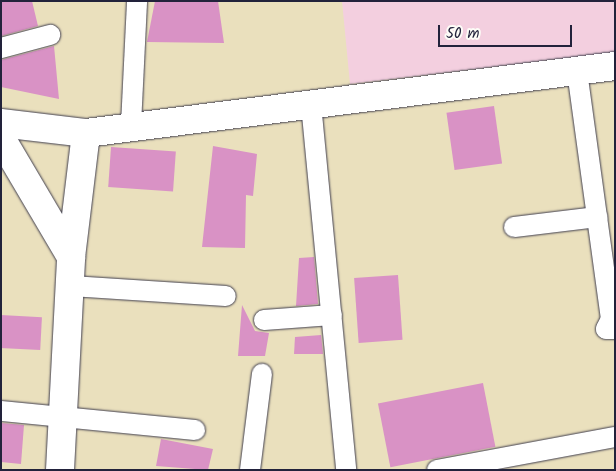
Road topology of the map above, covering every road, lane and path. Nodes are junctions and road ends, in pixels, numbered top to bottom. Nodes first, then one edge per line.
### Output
1 (137, 1) edge
2 (50, 35) dead end
3 (1, 48) edge
4 (615, 66) edge
5 (577, 71) junction
6 (311, 104) junction
7 (1, 123) edge
8 (131, 125) junction
9 (86, 133) junction
10 (1, 138) edge
11 (597, 217) junction
12 (514, 227) dead end
13 (71, 258) junction
14 (71, 286) junction
15 (226, 296) dead end
16 (332, 315) junction
17 (264, 320) dead end
18 (615, 330) edge
19 (262, 374) dead end
20 (1, 411) edge
21 (65, 414) junction
22 (195, 430) dead end
23 (615, 437) edge
24 (60, 470) edge
25 (250, 470) edge
26 (346, 470) edge
27 (437, 470) edge

1 - 8 street
2 - 3 street
4 - 5 street
5 - 6 street
5 - 11 street
6 - 8 street
6 - 16 street
7 - 9 street
8 - 9 street
9 - 13 street
10 - 13 street
11 - 12 street
11 - 18 street
13 - 14 street
14 - 15 street
14 - 21 street
16 - 17 street
16 - 26 street
19 - 25 street
20 - 21 street
21 - 22 street
21 - 24 street
23 - 27 street

